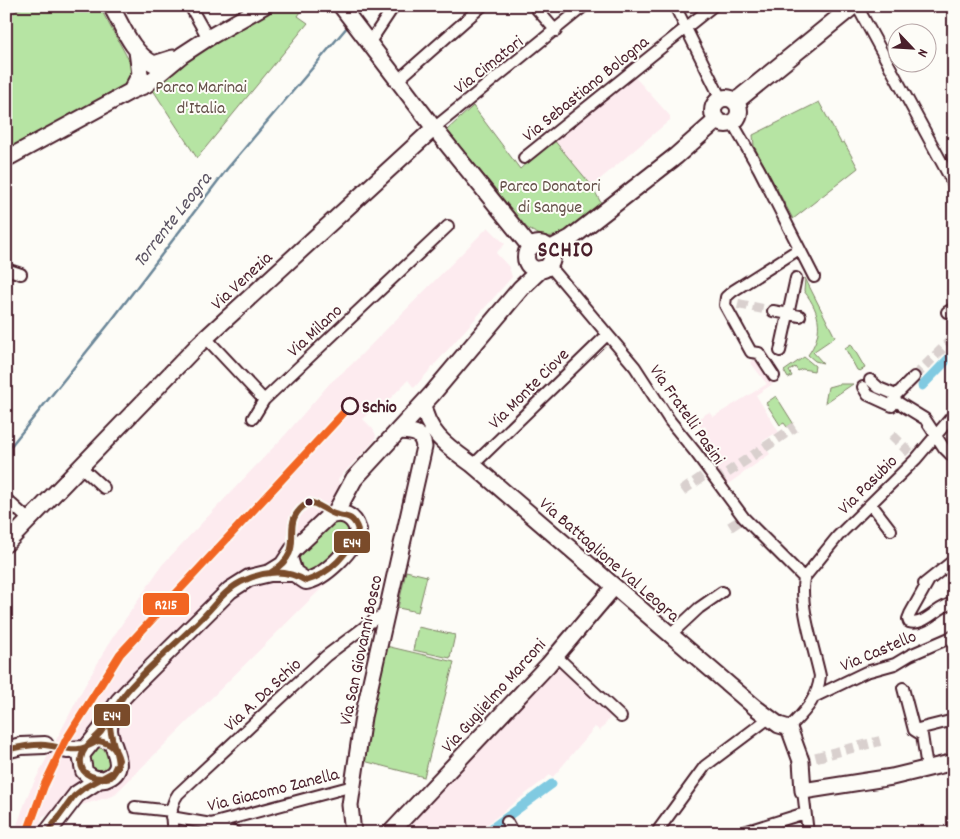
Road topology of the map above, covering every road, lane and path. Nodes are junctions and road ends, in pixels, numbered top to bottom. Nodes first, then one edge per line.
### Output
1 (111, 6) edge
2 (190, 6) edge
3 (264, 6) edge
4 (341, 6) edge
5 (394, 6) edge
6 (482, 6) edge
7 (534, 6) edge
8 (584, 6) edge
9 (674, 6) edge
10 (713, 6) edge
11 (855, 6) edge
12 (687, 29) junction
13 (556, 30) junction
14 (208, 38) junction
15 (368, 39) junction
16 (137, 52) junction
17 (182, 54) junction
18 (398, 80) junction
19 (131, 91) junction
20 (728, 100) junction
21 (724, 121) junction
22 (434, 128) junction
23 (524, 158) dead end
24 (6, 159) edge
25 (954, 185) edge
26 (448, 226) dead end
27 (799, 248) junction
28 (540, 259) junction
29 (6, 269) edge
30 (21, 274) dead end
31 (796, 278) dead end
32 (814, 278) dead end
33 (773, 311) tunnel mouth
34 (788, 314) junction
35 (800, 316) dead end
36 (607, 335) junction
37 (206, 338) junction
38 (780, 351) dead end
39 (774, 376) dead end
40 (914, 377) tunnel mouth
41 (866, 383) dead end
42 (895, 398) junction
43 (264, 400) junction
44 (423, 404) junction
45 (954, 414) edge
46 (252, 418) dead end
47 (399, 431) junction
48 (934, 435) junction
49 (446, 445) junction
50 (424, 446) junction
51 (954, 458) edge
52 (473, 465) junction
53 (80, 466) junction
54 (104, 488) dead end
55 (6, 499) edge
56 (871, 504) junction
57 (343, 515) junction
58 (29, 520) junction
59 (891, 530) dead end
60 (6, 544) edge
61 (292, 560) junction
62 (954, 560) edge
63 (804, 578) junction
64 (929, 580) junction
65 (614, 587) junction
66 (722, 592) dead end
67 (954, 603) edge
68 (908, 607) dead end
69 (387, 613) junction
70 (669, 636) junction
71 (954, 636) edge
72 (555, 655) junction
73 (903, 688) dead end
74 (816, 696) junction
75 (621, 717) dead end
76 (110, 718) junction
77 (769, 718) junction
78 (954, 720) edge
79 (789, 728) junction
80 (914, 730) junction
81 (45, 745) dead end
82 (114, 748) junction
83 (6, 750) edge
84 (85, 756) junction
85 (954, 762) edge
86 (927, 768) junction
87 (100, 779) junction
88 (353, 786) junction
89 (803, 790) junction
90 (77, 794) junction
91 (135, 807) dead end
92 (806, 813) junction
93 (171, 814) junction
94 (237, 817) junction
95 (507, 822) dead end
96 (211, 824) junction
97 (391, 830) edge
98 (47, 833) edge
99 (174, 833) edge
100 (237, 833) edge
101 (242, 833) edge
102 (353, 833) edge
103 (513, 833) edge
104 (660, 833) edge
105 (741, 833) edge
106 (808, 833) edge

1 - 16 street
2 - 14 street
3 - 14 street
4 - 15 street
5 - 15 street
6 - 18 street
7 - 13 street
8 - 13 street, Via Cimatori
9 - 12 street
10 - 12 street, Via Sebastiano Bologna
11 - 20 main road
11 - 25 street
12 - 20 street
12 - 23 street, Via Sebastiano Bologna
13 - 22 street, Via Cimatori
14 - 17 street
15 - 18 street
16 - 17 street
16 - 19 street
17 - 19 street
18 - 22 street
19 - 24 street
20 - 21 main road
20 - 21 main road
21 - 27 street
21 - 28 main road
22 - 28 street
22 - 37 street, Via Venezia
26 - 43 street, Via Milano
27 - 32 street
27 - 39 street
28 - 36 street, Via Fratelli Pasini
28 - 44 main road
29 - 30 street
31 - 34 street
33 - 34 street
34 - 35 street
34 - 38 street
36 - 52 street, Via Monte Ciove
36 - 63 street, Via Fratelli Pasini
37 - 43 street
37 - 53 street, Via Venezia
40 - 42 street
41 - 42 street
42 - 48 street
43 - 46 street, Via Milano
44 - 47 main road
44 - 49 street, Via Battaglione Val Leogra
45 - 48 street, Via Pasubio
47 - 50 street
47 - 57 main road
48 - 51 street
48 - 56 street, Via Pasubio
49 - 50 street
49 - 52 street, Via Battaglione Val Leogra
50 - 69 street, Via San Giovanni Bosco
52 - 65 street, Via Battaglione Val Leogra
53 - 54 street
53 - 58 street, Via Venezia
55 - 58 street
56 - 59 street
56 - 63 street, Via Pasubio
57 - 61 main road
57 - 61 main road
58 - 60 street, Via Venezia
61 - 76 main road
62 - 64 street
63 - 74 street
64 - 67 street
64 - 68 street
65 - 70 street, Via Battaglione Val Leogra
65 - 72 street, Via Guglielmo Marconi
66 - 70 street
69 - 88 street, Via San Giovanni Bosco
69 - 93 street, Via A. Da Schio
70 - 77 street, Via Battaglione Val Leogra
71 - 74 street, Via Castello
72 - 75 street
72 - 97 street, Via Guglielmo Marconi
73 - 80 street
74 - 79 street
76 - 82 main road
76 - 84 main road
77 - 79 street, Via Battaglione Val Leogra
77 - 104 street
78 - 80 street
79 - 89 street
80 - 86 street
81 - 83 main road
82 - 84 main road
82 - 87 main road
84 - 87 main road
84 - 90 main road
85 - 86 street
86 - 89 street
87 - 90 main road
88 - 94 street, Via Giacomo Zanella
88 - 102 street, Via San Giovanni Bosco
89 - 92 street
90 - 98 main road
91 - 93 street
92 - 105 street
92 - 106 street
93 - 96 street, Via Giacomo Zanella
93 - 99 street
94 - 96 street, Via Giacomo Zanella
94 - 101 street
95 - 103 street
96 - 100 street

